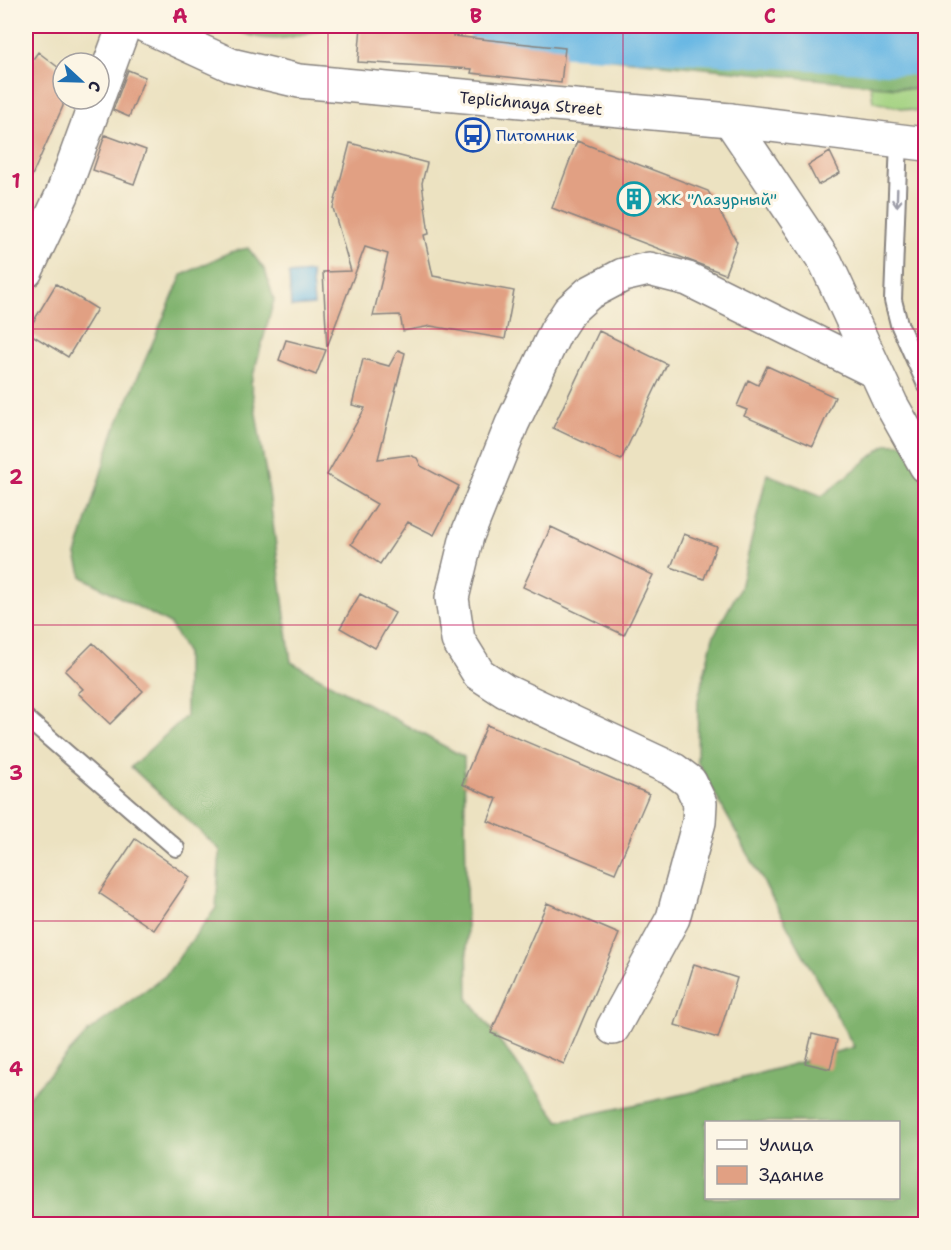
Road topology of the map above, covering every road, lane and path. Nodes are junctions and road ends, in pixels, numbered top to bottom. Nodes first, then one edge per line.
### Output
1 (124, 26) edge
2 (146, 26) edge
3 (111, 61) edge
4 (93, 111) edge
5 (730, 120) junction
6 (912, 142) edge
7 (26, 271) edge
8 (876, 372) junction
9 (926, 385) edge
10 (926, 465) edge
11 (26, 718) edge
12 (176, 848) dead end
13 (614, 1028) dead end

1 - 3 street
2 - 5 street, Teplichnaya Street
4 - 7 street
5 - 6 street, Teplichnaya Street
5 - 8 street
6 -> 9 lane
8 - 10 street
8 - 13 street
11 - 12 lane

